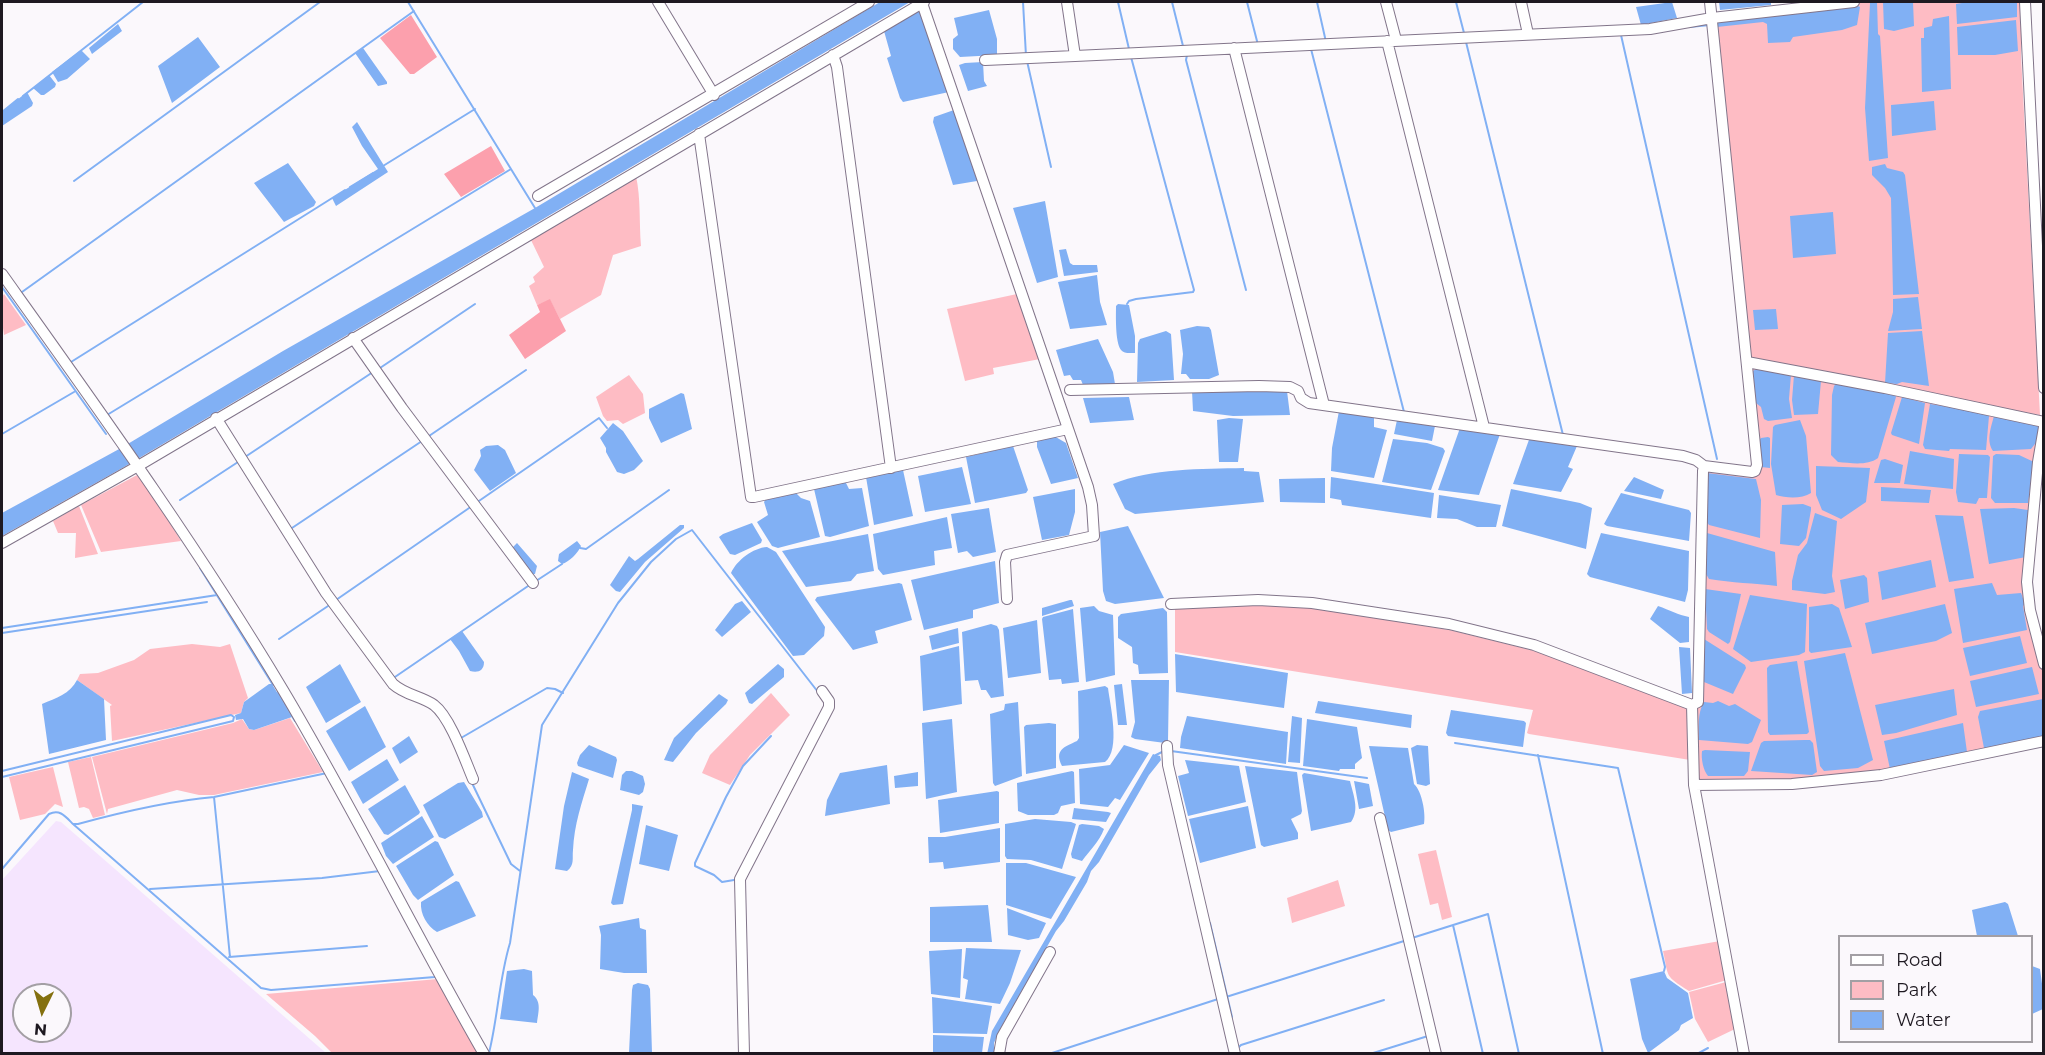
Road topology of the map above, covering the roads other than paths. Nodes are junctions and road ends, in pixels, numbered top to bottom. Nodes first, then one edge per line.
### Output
1 (658, 2) edge
2 (869, 2) edge
3 (923, 2) edge
4 (1067, 2) edge
5 (1386, 2) edge
6 (1521, 2) edge
7 (1710, 2) edge
8 (1854, 2) edge
9 (2025, 2) edge
10 (1712, 18) junction
11 (1528, 34) junction
12 (1392, 40) junction
13 (1234, 48) junction
14 (833, 55) junction
15 (1075, 56) junction
16 (985, 60) dead end
17 (714, 94) junction
18 (699, 134) junction
19 (538, 196) dead end
20 (2, 274) edge
21 (353, 338) junction
22 (1747, 362) junction
23 (2043, 388) edge
24 (1070, 390) dead end
25 (1324, 405) junction
26 (216, 418) junction
27 (2043, 422) edge
28 (1484, 427) junction
29 (2043, 427) edge
30 (1068, 429) junction
31 (137, 464) junction
32 (1704, 466) junction
33 (891, 468) junction
34 (2, 543) edge
35 (533, 583) dead end
36 (1007, 599) dead end
37 (1171, 604) dead end
38 (2043, 664) edge
39 (822, 691) dead end
40 (1692, 705) junction
41 (2043, 741) edge
42 (1167, 746) dead end
43 (473, 779) dead end
44 (1694, 785) junction
45 (1380, 818) dead end
46 (1050, 952) dead end
47 (484, 1053) edge
48 (744, 1053) edge
49 (999, 1053) edge
50 (1235, 1053) edge
51 (1436, 1053) edge
52 (1744, 1053) edge

1 - 17 street
2 - 17 street
3 - 14 street
3 - 30 street
4 - 15 street
5 - 12 street
6 - 11 street
7 - 10 street
8 - 10 street
9 - 23 street
10 - 11 street
10 - 22 street
11 - 12 street
12 - 13 street
12 - 28 street
13 - 15 street
13 - 25 street
14 - 18 street
14 - 33 street
15 - 16 street
17 - 19 street
18 - 21 street
18 - 33 street
20 - 31 street
21 - 26 street
21 - 35 street
22 - 27 street
22 - 32 street
24 - 25 street
25 - 28 street
26 - 31 street
26 - 43 street
28 - 32 street
29 - 38 street
30 - 33 street
30 - 36 street
31 - 34 street
31 - 47 street
32 - 40 street
37 - 40 street
39 - 48 street
40 - 44 street
41 - 44 street
42 - 50 street
44 - 52 street
45 - 51 street
46 - 49 street

